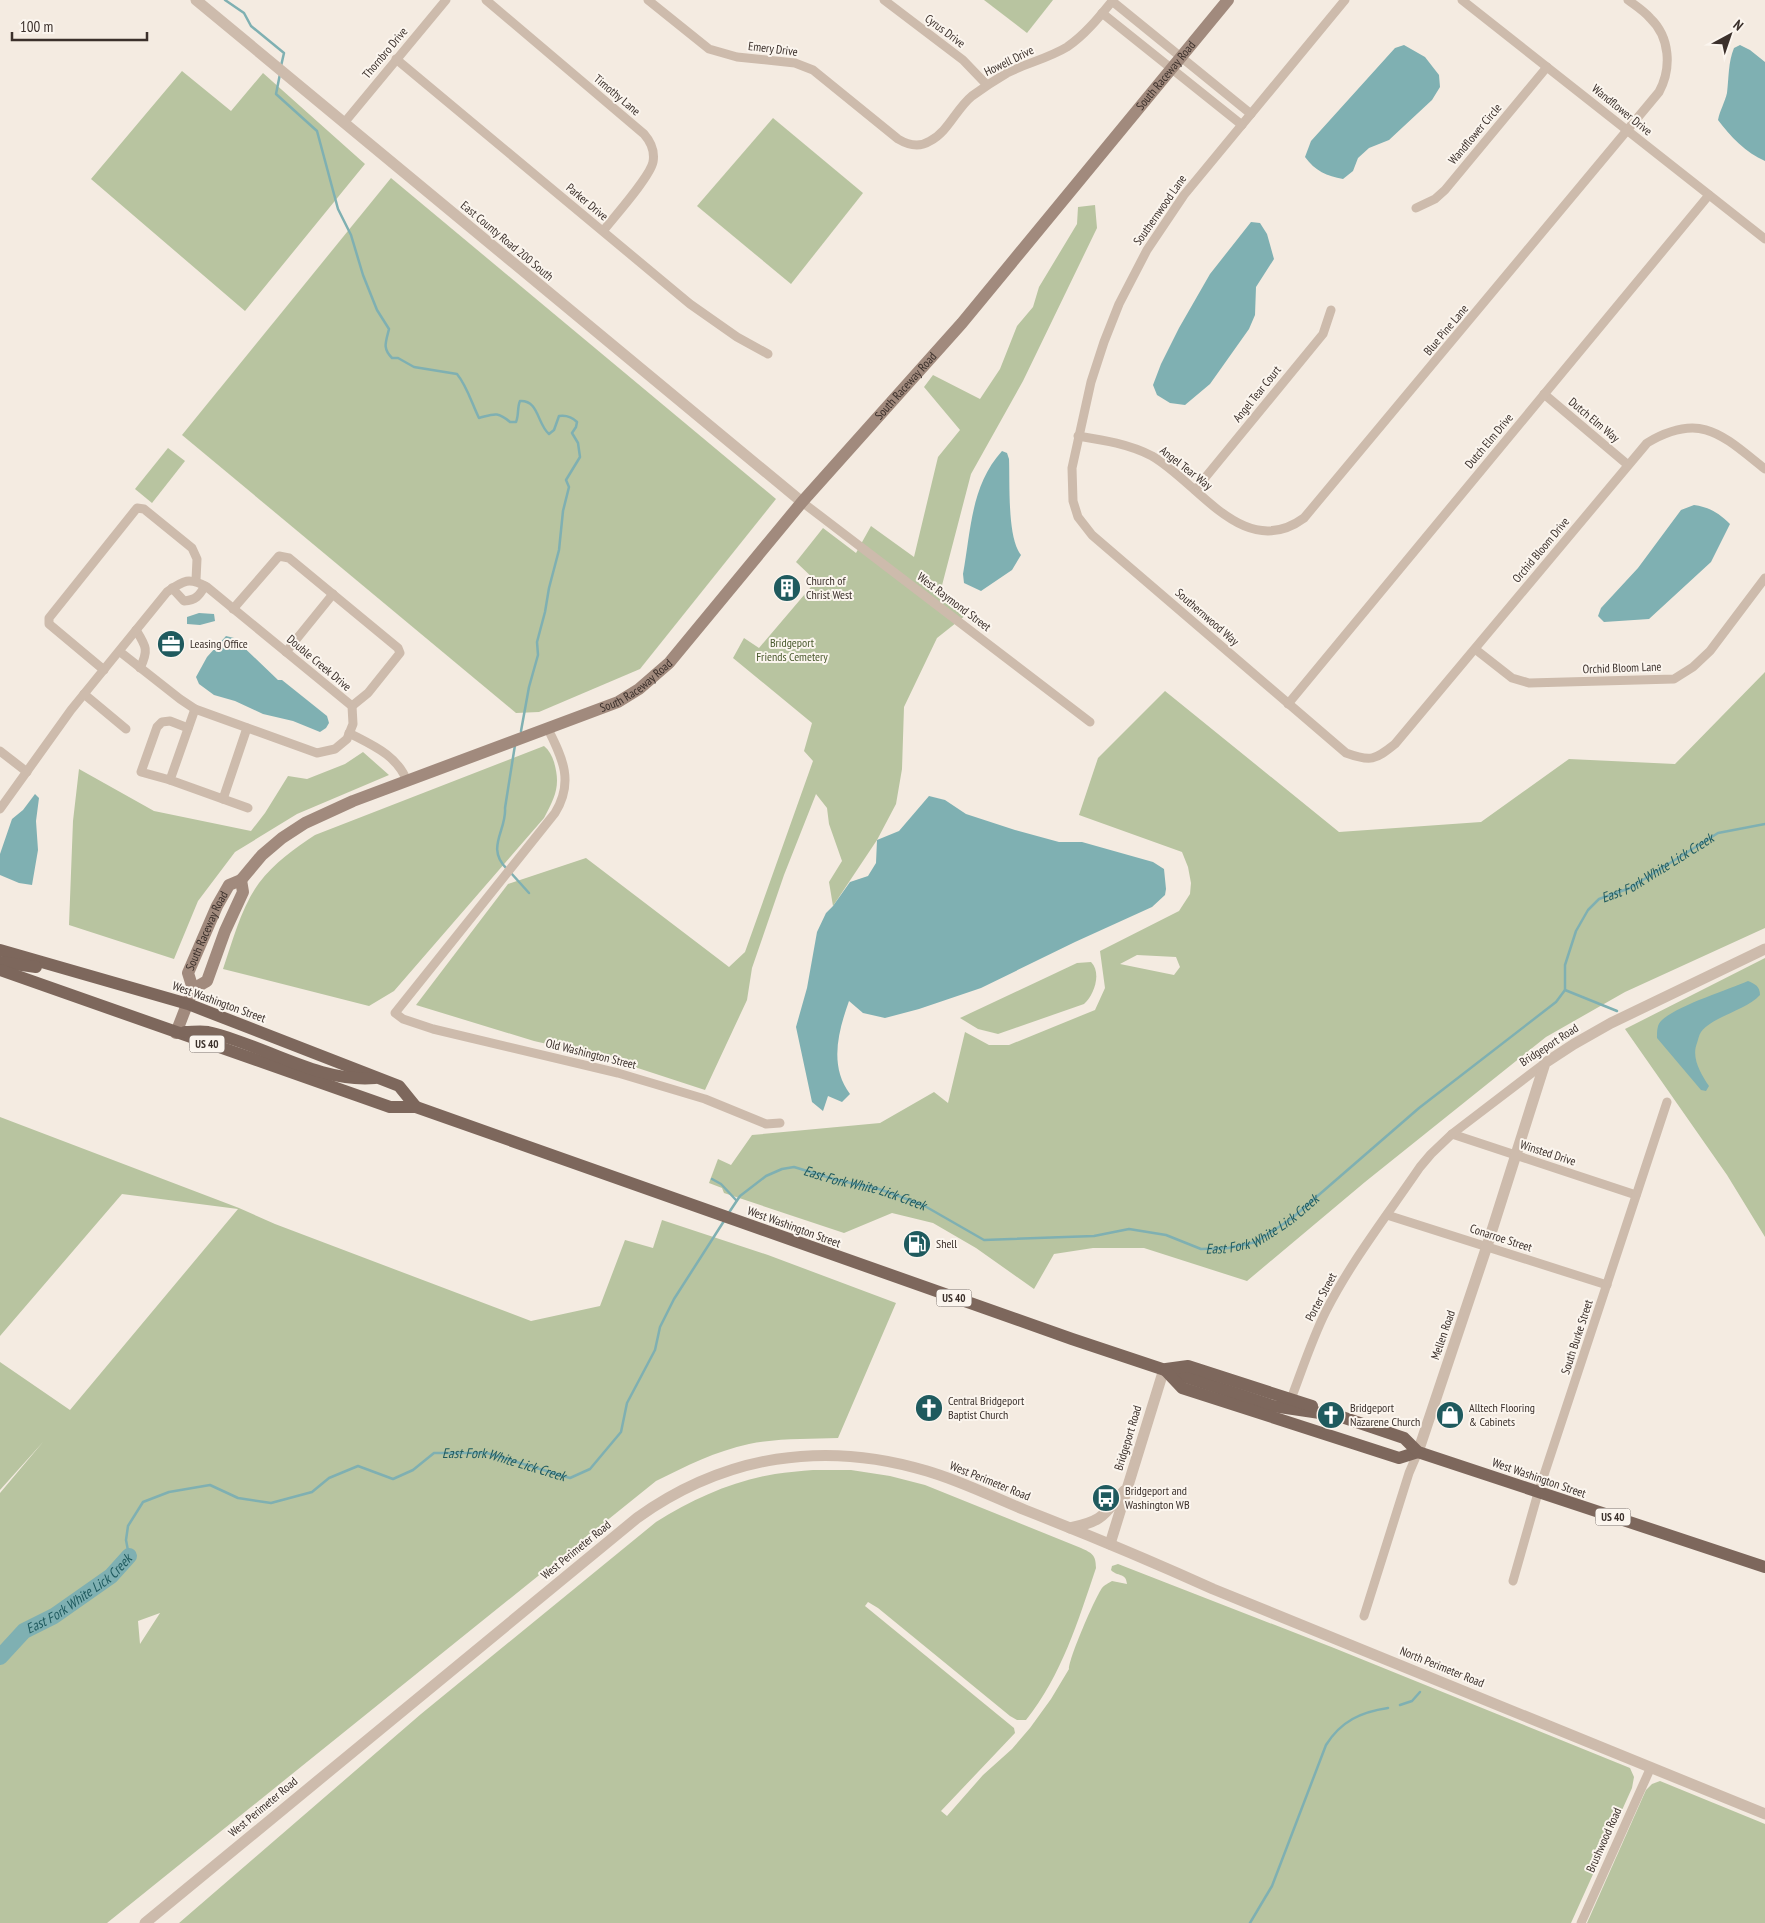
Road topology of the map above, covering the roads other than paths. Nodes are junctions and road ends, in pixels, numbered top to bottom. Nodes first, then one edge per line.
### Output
1 (196, 0) edge
2 (446, 0) edge
3 (486, 0) edge
4 (648, 0) edge
5 (884, 0) edge
6 (1228, 0) edge
7 (1345, 0) edge
8 (1462, 0) edge
9 (1628, 0) edge
10 (1112, 1) edge
11 (1102, 13) junction
12 (1181, 57) junction
13 (396, 59) junction
14 (1547, 66) junction
15 (1171, 69) junction
16 (987, 85) junction
17 (1251, 114) junction
18 (344, 123) junction
19 (1242, 125) junction
20 (1628, 131) junction
21 (917, 145) joint
22 (1709, 195) junction
23 (1416, 208) dead end
24 (603, 231) junction
25 (1765, 239) edge
26 (1331, 310) dead end
27 (768, 354) dead end
28 (1544, 394) junction
29 (1078, 436) junction
30 (1628, 465) junction
31 (1765, 469) edge
32 (1072, 475) joint
33 (1195, 490) junction
34 (802, 502) junction
35 (1273, 531) joint
36 (1765, 578) edge
37 (196, 580) junction
38 (205, 586) junction
39 (172, 588) junction
40 (333, 594) junction
41 (233, 609) junction
42 (136, 630) junction
43 (1475, 649) junction
44 (119, 651) junction
45 (286, 652) junction
46 (140, 668) junction
47 (104, 670) junction
48 (84, 694) junction
49 (1288, 704) junction
50 (352, 706) junction
51 (195, 709) junction
52 (1090, 722) dead end
53 (188, 728) junction
54 (247, 728) junction
55 (126, 729) dead end
56 (548, 729) junction
57 (349, 733) junction
58 (0, 751) edge
59 (1359, 757) joint
60 (27, 772) junction
61 (170, 780) junction
62 (407, 781) junction
63 (222, 799) junction
64 (248, 808) dead end
65 (0, 809) edge
66 (241, 880) junction
67 (0, 950) edge
68 (1764, 952) edge
69 (0, 955) edge
70 (19, 955) junction
71 (0, 962) edge
72 (0, 970) edge
73 (193, 989) junction
74 (188, 1004) junction
75 (176, 1033) junction
76 (1545, 1063) junction
77 (377, 1078) junction
78 (1667, 1102) dead end
79 (416, 1107) junction
80 (780, 1123) dead end
81 (1452, 1134) junction
82 (1516, 1156) junction
83 (1636, 1195) junction
84 (1387, 1215) junction
85 (1487, 1246) junction
86 (1607, 1285) junction
87 (1164, 1369) junction
88 (1291, 1399) junction
89 (1340, 1416) junction
90 (1418, 1452) junction
91 (1128, 1485) junction
92 (1538, 1493) junction
93 (1070, 1528) junction
94 (1110, 1544) junction
95 (1765, 1568) edge
96 (1513, 1581) dead end
97 (1364, 1616) dead end
98 (1651, 1767) junction
99 (1765, 1814) edge
100 (145, 1923) edge
101 (1581, 1923) edge

1 - 18 street, East County Road 200 South
2 - 13 street, Thornbro Drive
3 - 24 street, Timothy Lane
4 - 21 street, Emery Drive
5 - 16 street, Cyrus Drive
6 - 12 main road, South Raceway Road
7 - 17 street, Southernwood Lane
8 - 14 street, Wandflower Drive
9 - 20 street, Blue Pine Lane
10 - 11 street, Howell Drive
10 - 12 street
11 - 15 street
11 - 16 street, Howell Drive
12 - 15 main road, South Raceway Road
12 - 17 street
13 - 18 street, Thornbro Drive
13 - 24 street, Parker Drive
14 - 20 street, Wandflower Drive
14 - 23 street, Wandflower Circle
15 - 19 street
15 - 34 main road, South Raceway Road
16 - 21 street, Howell Drive
17 - 19 street, Southernwood Lane
18 - 34 street, East County Road 200 South
19 - 29 street, Southernwood Lane
20 - 22 street, Wandflower Drive
20 - 35 street, Blue Pine Lane
22 - 25 street, Wandflower Drive
22 - 28 street, Dutch Elm Drive
24 - 27 street, Parker Drive
26 - 33 street, Angel Tear Court
28 - 30 street, Dutch Elm Way
28 - 49 street, Dutch Elm Drive
29 - 32 street, Southernwood Lane
29 - 33 street, Angel Tear Way
30 - 31 street, Orchid Bloom Drive
30 - 43 street, Orchid Bloom Drive
32 - 49 street, Southernwood Way
33 - 35 street, Angel Tear Way
34 - 52 street, West Raymond Street
34 - 56 main road, South Raceway Road
36 - 43 street, Orchid Bloom Lane
37 - 38 street, Double Creek Drive
37 - 39 street
37 - 47 street
38 - 39 street
38 - 41 street, Double Creek Drive
39 - 42 street
40 - 41 street
40 - 45 street
40 - 50 street
41 - 45 street, Double Creek Drive
42 - 44 street
42 - 46 street
43 - 59 street, Orchid Bloom Drive
44 - 46 street
44 - 47 street
45 - 50 street, Double Creek Drive
46 - 51 street
47 - 48 street
48 - 55 street
48 - 60 street
49 - 59 street, Southernwood Way
50 - 57 street, Double Creek Drive
51 - 53 street
51 - 54 street
53 - 61 street
53 - 61 street
54 - 57 street
54 - 63 street
56 - 62 main road, South Raceway Road
56 - 80 street, Old Washington Street
57 - 62 street
58 - 60 street
60 - 65 street
61 - 63 street
62 - 66 main road, South Raceway Road
63 - 64 street
66 - 73 main road, South Raceway Road
66 - 73 main road, South Raceway Road
67 - 70 main road, West Washington Street / US 40
68 - 76 street, Bridgeport Road
69 - 70 main road
70 - 74 main road, West Washington Street / US 40
71 - 74 main road
72 - 75 main road, West Washington Street / US 40
73 - 74 main road, South Raceway Road
74 - 75 main road, South Raceway Road
74 - 77 main road, West Washington Street / US 40
75 - 77 main road
75 - 79 main road, West Washington Street / US 40
76 - 81 street, Bridgeport Road
76 - 82 street, Mellen Road
77 - 79 main road, West Washington Street / US 40
78 - 83 street, South Burke Street
79 - 87 main road, West Washington Street / US 40
81 - 82 street, Winsted Drive
81 - 84 street, Bridgeport Road
82 - 83 street, Winsted Drive
82 - 85 street, Mellen Road
83 - 86 street, South Burke Street
84 - 85 street, Conarroe Street
84 - 88 street, Porter Street
85 - 86 street, Conarroe Street
85 - 90 street, Mellen Road
86 - 92 street, South Burke Street
87 - 88 main road, West Washington Street / US 40
87 - 89 main road
87 - 90 main road, West Washington Street / US 40
87 - 91 street, Bridgeport Road
88 - 89 main road, West Washington Street / US 40
89 - 90 main road, West Washington Street / US 40
90 - 92 main road, West Washington Street / US 40
90 - 97 street, Mellen Road
91 - 93 street
91 - 94 street, Bridgeport Road
92 - 95 main road, West Washington Street / US 40
92 - 96 street, South Burke Street
93 - 94 street, West Perimeter Road
93 - 100 street, West Perimeter Road
94 - 98 street, North Perimeter Road
98 - 99 street, North Perimeter Road
98 - 101 street, Brushwood Road

